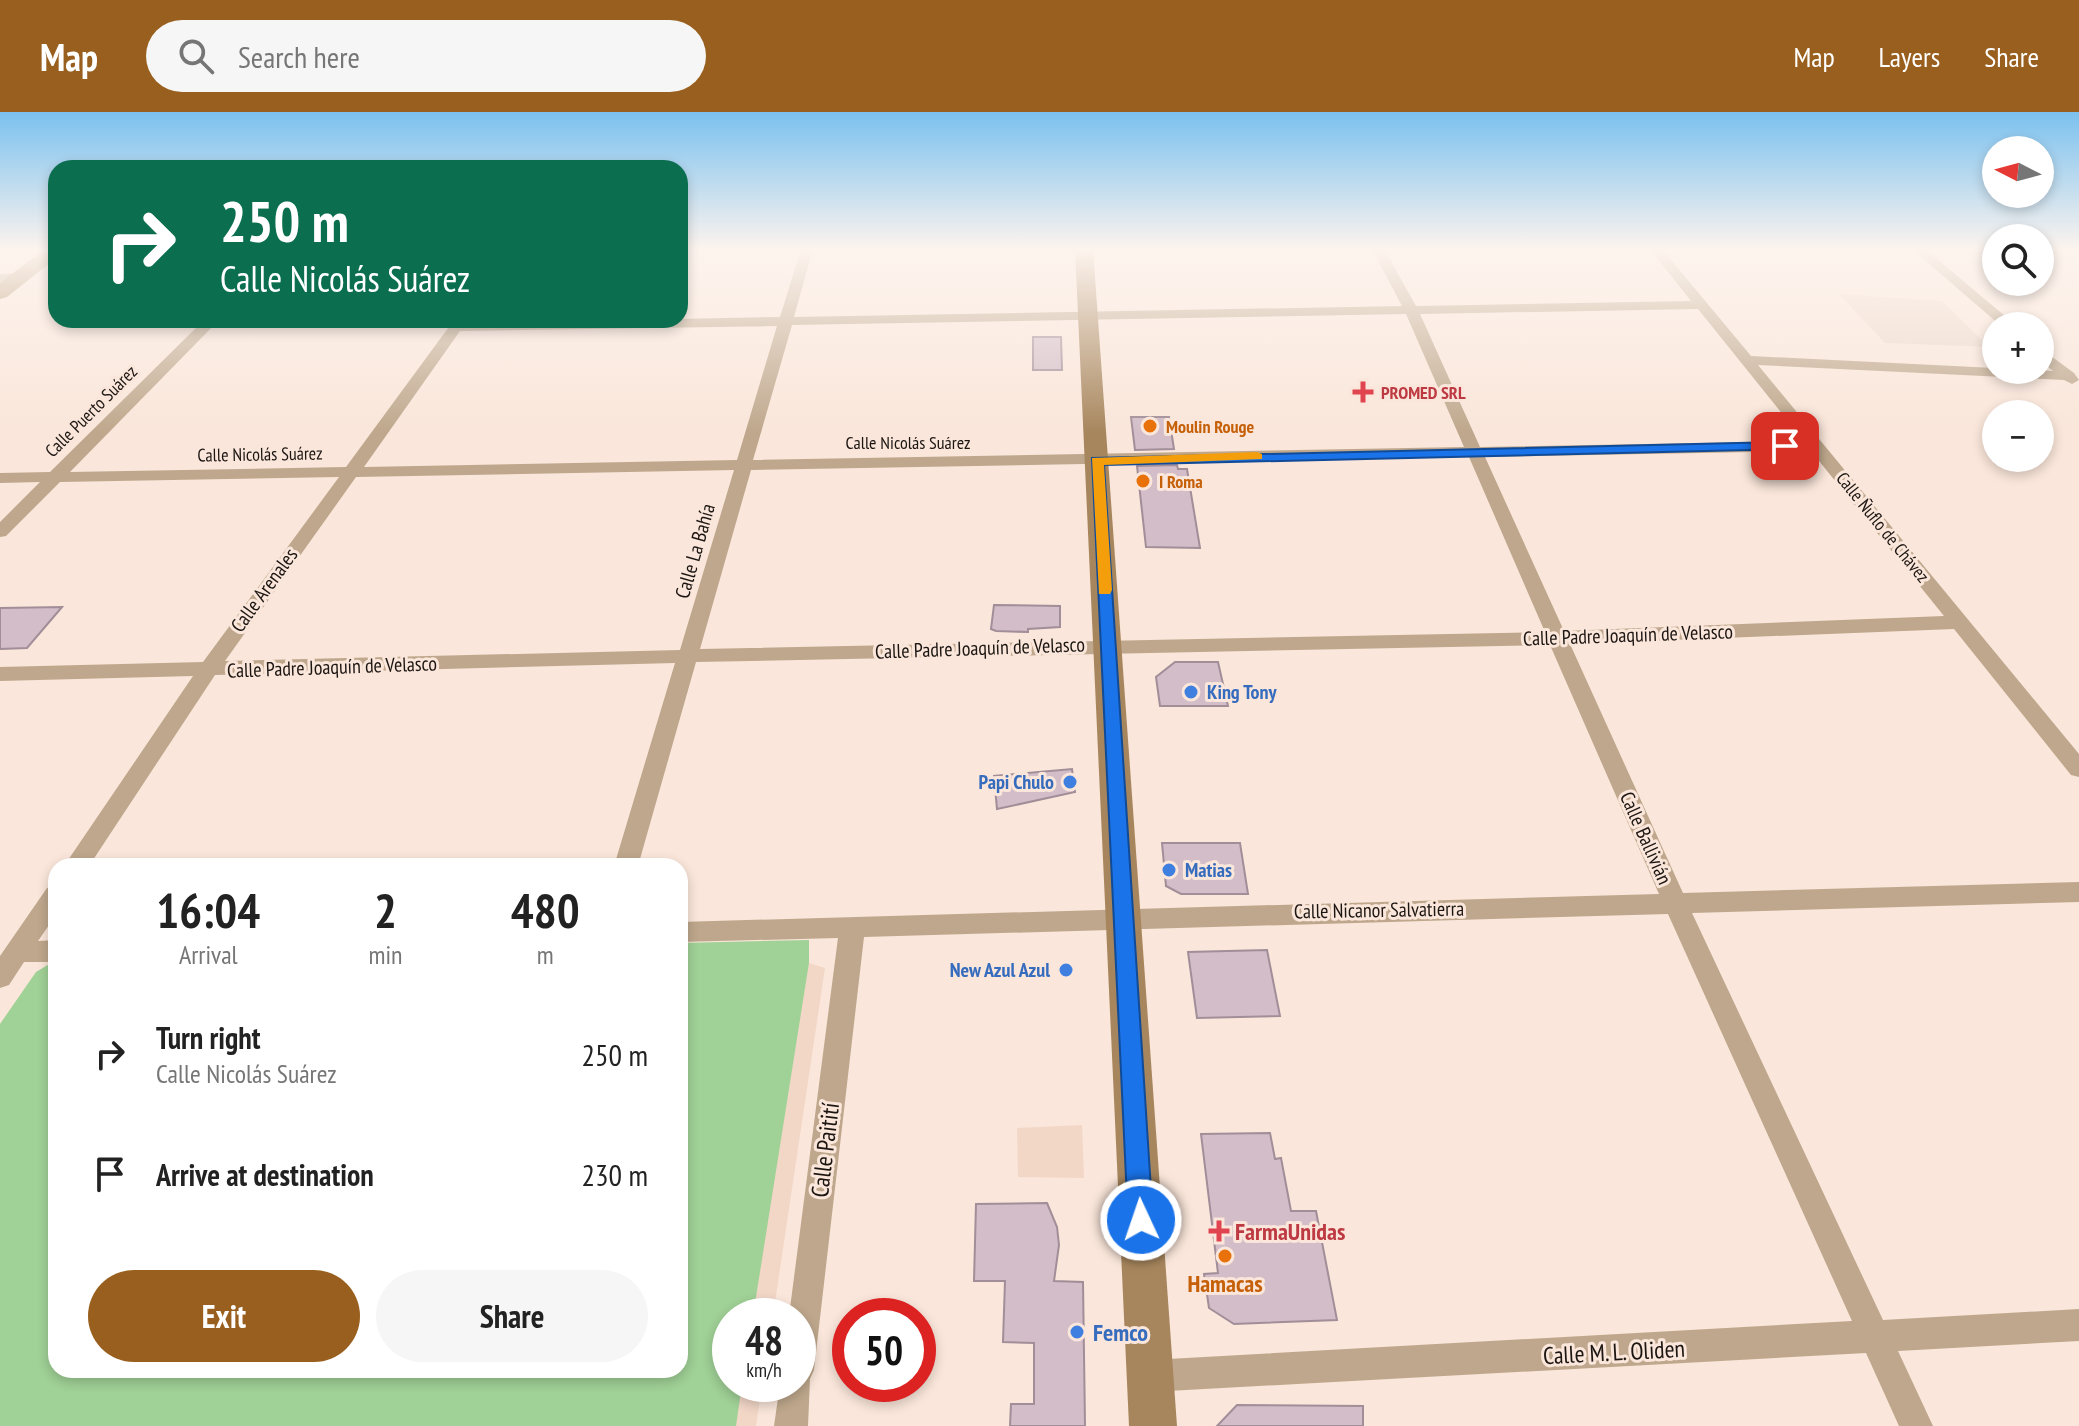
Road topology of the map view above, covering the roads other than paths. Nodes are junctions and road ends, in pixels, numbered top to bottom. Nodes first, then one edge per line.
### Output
1 (790, 310) edge
2 (1089, 310) edge
3 (1358, 310) edge
4 (1412, 310) edge
5 (1706, 310) edge
6 (1089, 317) junction
7 (788, 319) junction
8 (688, 320) edge
9 (204, 328) edge
10 (454, 328) edge
11 (1748, 360) junction
12 (2054, 364) edge
13 (2074, 380) edge
14 (1816, 446) junction
15 (1473, 451) junction
16 (1097, 461) junction
17 (743, 463) junction
18 (348, 473) junction
19 (53, 477) junction
20 (0, 478) edge
21 (0, 532) edge
22 (1960, 622) junction
23 (1558, 638) junction
24 (1108, 645) junction
25 (688, 656) junction
26 (207, 671) junction
27 (0, 674) edge
28 (2079, 769) edge
29 (81, 858) edge
30 (628, 858) edge
31 (2079, 892) edge
32 (1675, 903) junction
33 (48, 907) edge
34 (1123, 917) junction
35 (852, 929) junction
36 (688, 932) edge
37 (48, 951) edge
38 (18, 952) junction
39 (0, 977) edge
40 (807, 1298) edge
41 (2079, 1325) edge
42 (1877, 1338) junction
43 (1150, 1376) junction
44 (794, 1402) edge
45 (791, 1426) edge
46 (1153, 1426) edge
47 (1916, 1426) edge

1 - 7 street, Calle La Bahía
2 - 6 main road
3 - 6 street
4 - 15 street, Calle Ballivián
5 - 11 street, Calle Ñuflo de Chávez
6 - 7 street
6 - 16 main road
7 - 8 street
7 - 17 street, Calle La Bahía
9 - 19 street, Calle Puerto Suárez
10 - 18 street, Calle Arenales
11 - 13 street
11 - 14 street, Calle Ñuflo de Chávez
12 - 13 street
14 - 15 street, Calle Nicolás Suárez
14 - 22 street, Calle Ñuflo de Chávez
15 - 16 street, Calle Nicolás Suárez
15 - 23 street, Calle Ballivián
16 - 17 street, Calle Nicolás Suárez
16 - 24 main road
17 - 18 street, Calle Nicolás Suárez
17 - 25 street, Calle La Bahía
18 - 19 street, Calle Nicolás Suárez
18 - 26 street, Calle Arenales
19 - 20 street, Calle Nicolás Suárez
19 - 21 street, Calle Puerto Suárez
22 - 23 street, Calle Padre Joaquín de Velasco
22 - 28 street, Calle Ñuflo de Chávez
23 - 24 street, Calle Padre Joaquín de Velasco
23 - 32 street, Calle Ballivián
24 - 25 street, Calle Padre Joaquín de Velasco
24 - 34 main road
25 - 26 street, Calle Padre Joaquín de Velasco
25 - 30 street, Calle La Bahía
26 - 27 street, Calle Padre Joaquín de Velasco
26 - 29 street, Calle Arenales
31 - 32 street, Calle Nicanor Salvatierra
32 - 34 street, Calle Nicanor Salvatierra
32 - 42 street, Calle Ballivián
33 - 38 street
34 - 35 street, Calle Nicanor Salvatierra
34 - 43 main road
35 - 36 street, Calle Nicanor Salvatierra
35 - 40 street, Calle Paitití
37 - 38 street
38 - 39 street
41 - 42 street, Calle M. L. Oliden
42 - 43 street, Calle M. L. Oliden
42 - 47 street, Calle Ballivián
43 - 46 main road
44 - 45 street

